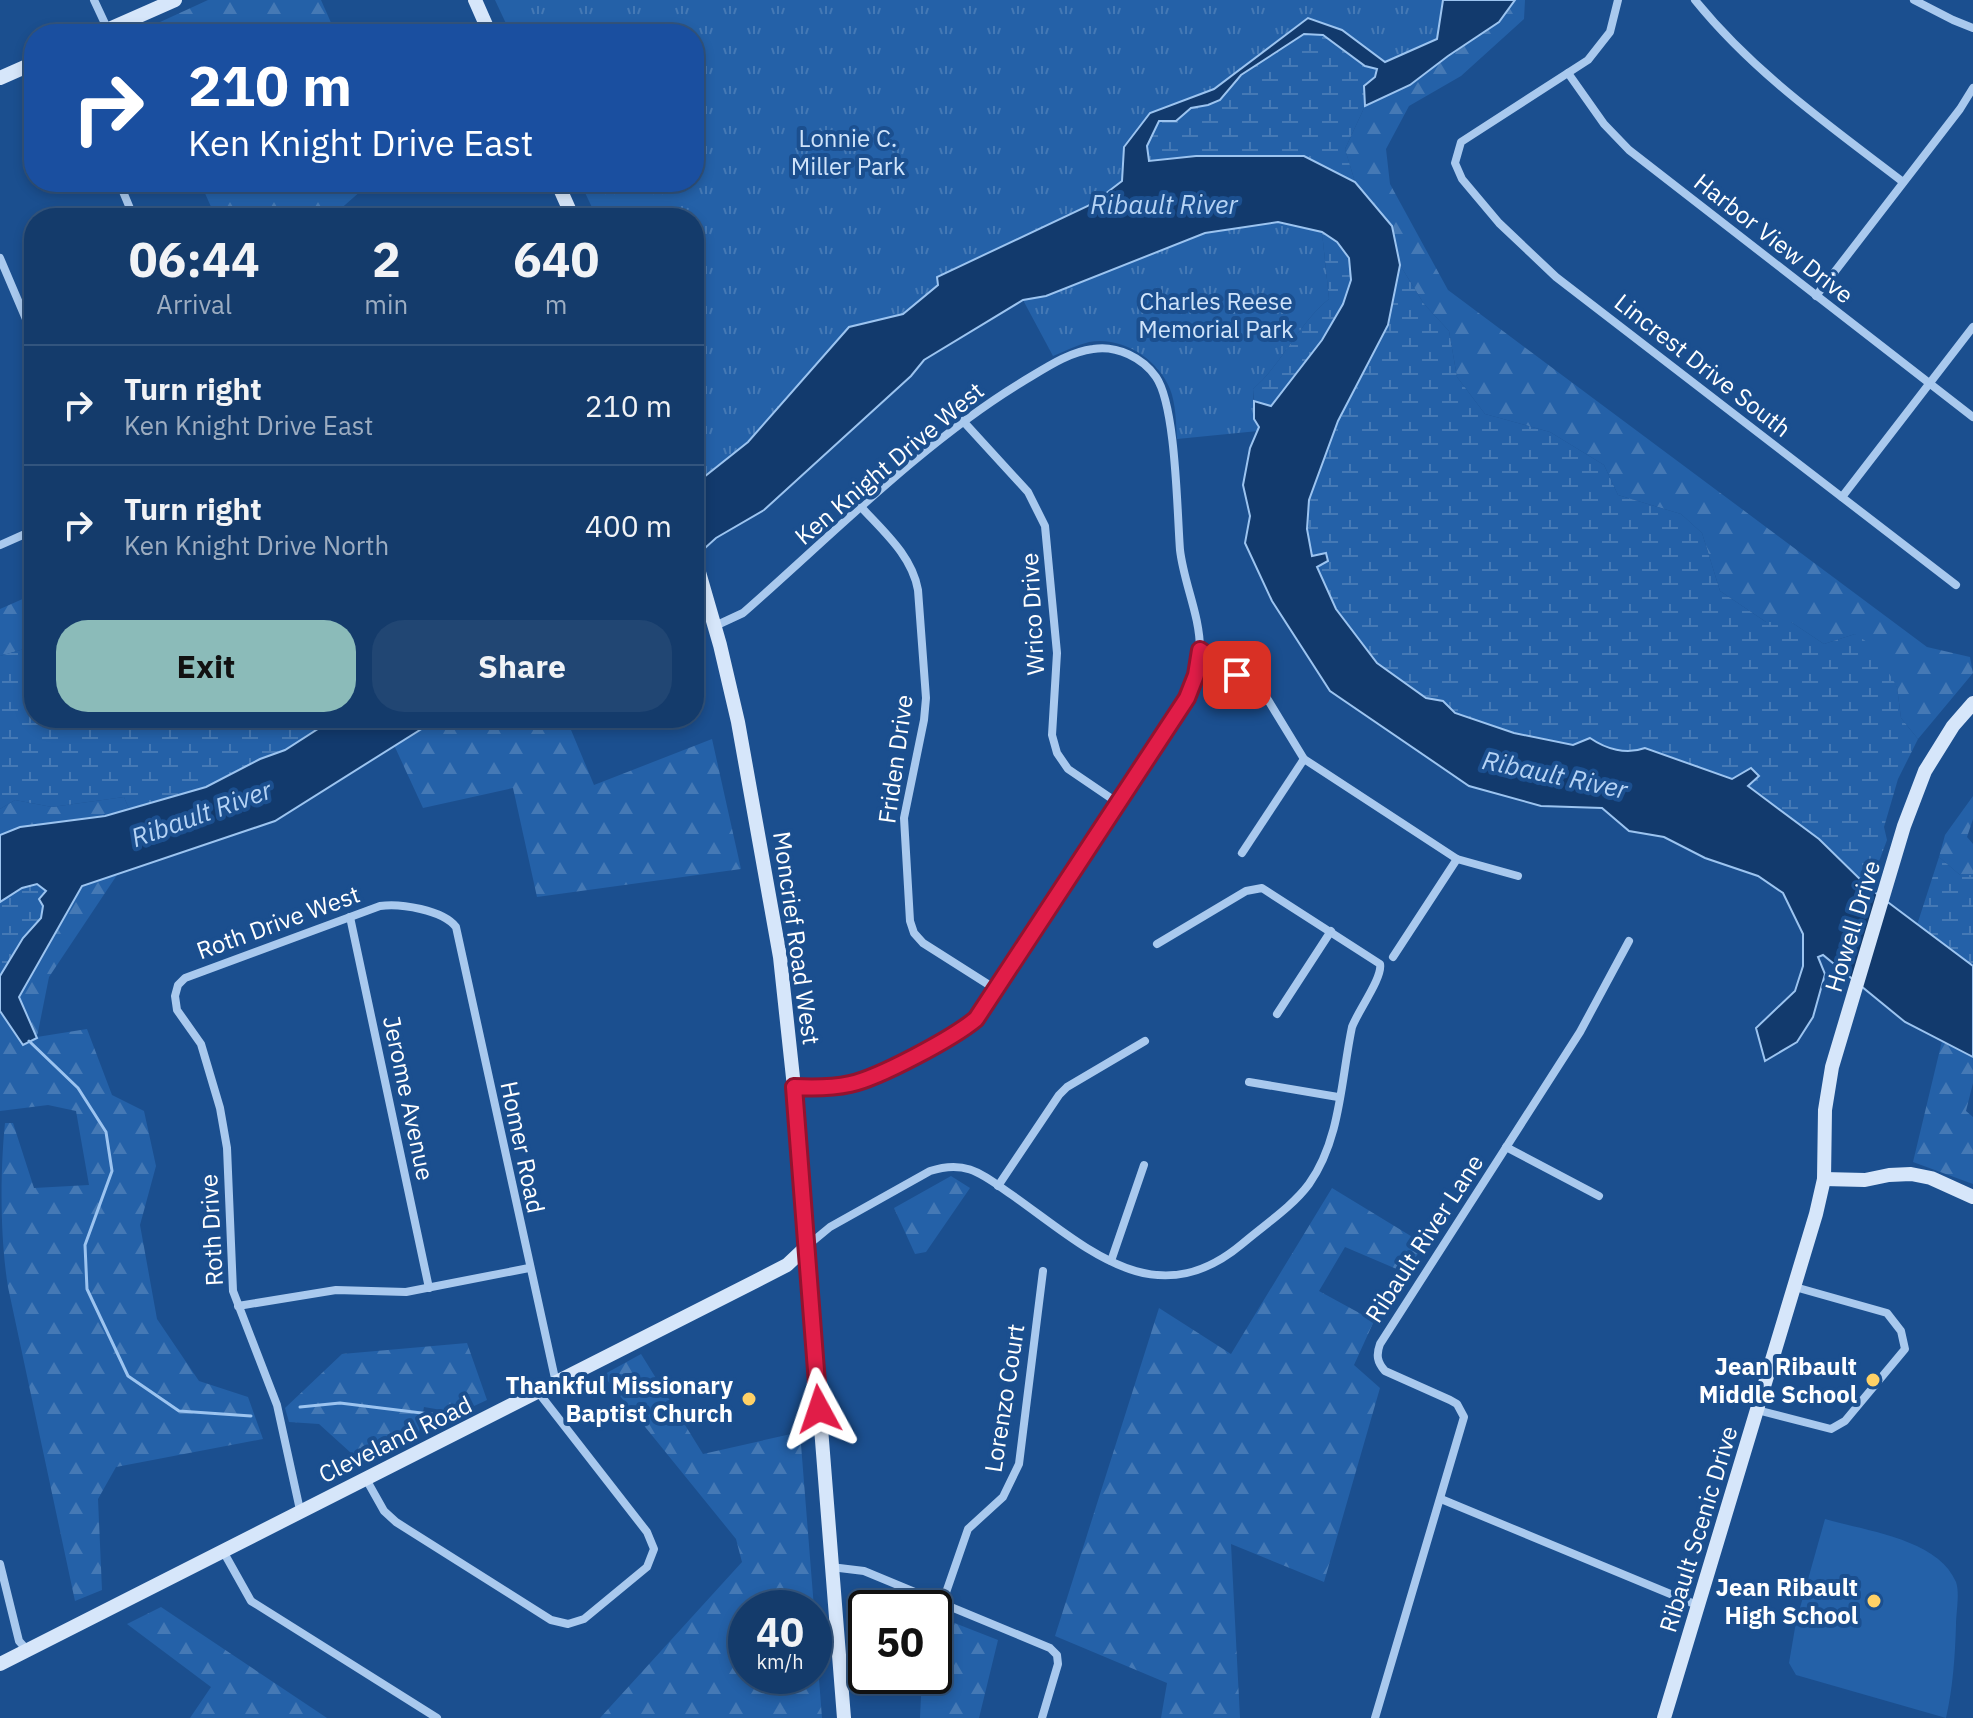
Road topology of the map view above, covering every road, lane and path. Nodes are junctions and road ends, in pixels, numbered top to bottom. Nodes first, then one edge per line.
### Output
1 (94, 0) edge
2 (175, 0) edge
3 (475, 0) edge
4 (1618, 0) edge
5 (1695, 0) edge
6 (1914, 0) edge
7 (101, 24) edge
8 (121, 24) edge
9 (486, 24) edge
10 (1973, 28) edge
11 (24, 67) edge
12 (1568, 73) junction
13 (0, 78) edge
14 (1973, 88) edge
15 (1903, 182) junction
16 (0, 258) edge
17 (1816, 296) junction
18 (24, 314) edge
19 (1973, 327) edge
20 (1929, 384) junction
21 (1973, 417) edge
22 (963, 421) junction
23 (1842, 497) junction
24 (862, 508) junction
25 (24, 534) edge
26 (0, 545) edge
27 (1956, 585) dead end
28 (704, 588) edge
29 (715, 626) junction
30 (1200, 650) junction
31 (1973, 703) edge
32 (1304, 759) junction
33 (1118, 803) junction
34 (1242, 853) dead end
35 (1457, 859) junction
36 (1518, 876) dead end
37 (350, 917) junction
38 (451, 920) joint
39 (1331, 931) junction
40 (1629, 941) dead end
41 (1157, 944) dead end
42 (1393, 957) dead end
43 (997, 990) junction
44 (175, 996) joint
45 (1277, 1014) dead end
46 (1145, 1041) dead end
47 (1249, 1082) dead end
48 (794, 1087) junction
49 (1338, 1097) junction
50 (1506, 1147) junction
51 (1144, 1165) dead end
52 (1824, 1179) junction
53 (998, 1186) junction
54 (1599, 1196) dead end
55 (1973, 1197) edge
56 (805, 1248) junction
57 (1111, 1261) junction
58 (529, 1268) junction
59 (1043, 1271) dead end
60 (1795, 1287) junction
61 (429, 1288) junction
62 (238, 1306) junction
63 (556, 1383) junction
64 (538, 1392) junction
65 (1757, 1410) junction
66 (366, 1479) junction
67 (1441, 1499) junction
68 (300, 1510) junction
69 (223, 1551) junction
70 (0, 1564) edge
71 (831, 1567) junction
72 (909, 1590) edge
73 (947, 1590) edge
74 (1697, 1605) junction
75 (952, 1608) edge
76 (27, 1650) junction
77 (0, 1664) edge
78 (437, 1718) edge
79 (844, 1718) edge
80 (1042, 1718) edge
81 (1375, 1718) edge
82 (1664, 1718) edge

1 - 7 street
2 - 8 street
3 - 9 street
4 - 12 street
5 - 15 street
6 - 10 street
11 - 13 street
12 - 17 street, Harbor View Drive
12 - 23 street, Lincrest Drive South
14 - 15 street
15 - 17 street
16 - 18 street
17 - 20 street, Harbor View Drive
19 - 20 street
20 - 21 street, Harbor View Drive
20 - 23 street
22 - 24 street, Ken Knight Drive West
22 - 30 street, Ken Knight Drive West
22 - 33 street, Wrico Drive
23 - 27 street, Lincrest Drive South
24 - 29 street, Ken Knight Drive West
24 - 43 street, Friden Drive
25 - 26 street
28 - 29 street, Moncrief Road West
29 - 48 street, Moncrief Road West
30 - 32 street
30 - 33 street
31 - 52 street, Howell Drive
32 - 34 street
32 - 35 street
33 - 43 street
35 - 36 street
35 - 42 street
37 - 38 street, Roth Drive West
37 - 44 street, Roth Drive West
37 - 61 street, Jerome Avenue
38 - 58 street, Homer Road
39 - 41 street
39 - 45 street
39 - 49 street
40 - 50 street, Ribault River Lane
43 - 48 street
44 - 62 street, Roth Drive
46 - 53 street
47 - 49 street
48 - 56 street, Moncrief Road West
49 - 57 street
50 - 54 street
50 - 67 street, Ribault River Lane
51 - 57 street
52 - 55 street
52 - 60 street, Ribault Scenic Drive
53 - 56 street
53 - 57 street
56 - 63 street, Cleveland Road
56 - 71 street, Moncrief Road West
58 - 61 street
58 - 63 street, Homer Road
59 - 73 street, Lorenzo Court
60 - 65 street, Ribault Scenic Drive
60 - 65 street
61 - 62 street
62 - 68 street, Roth Drive
63 - 64 street, Cleveland Road
64 - 66 street, Cleveland Road
64 - 66 street
65 - 74 street, Ribault Scenic Drive
66 - 68 street, Cleveland Road
67 - 74 street
67 - 81 street, Ribault River Lane
68 - 69 street, Cleveland Road
69 - 76 street, Cleveland Road
69 - 78 street
70 - 76 street
71 - 72 street
71 - 79 street, Moncrief Road West
74 - 82 street, Ribault Scenic Drive
75 - 80 street
76 - 77 street, Cleveland Road

